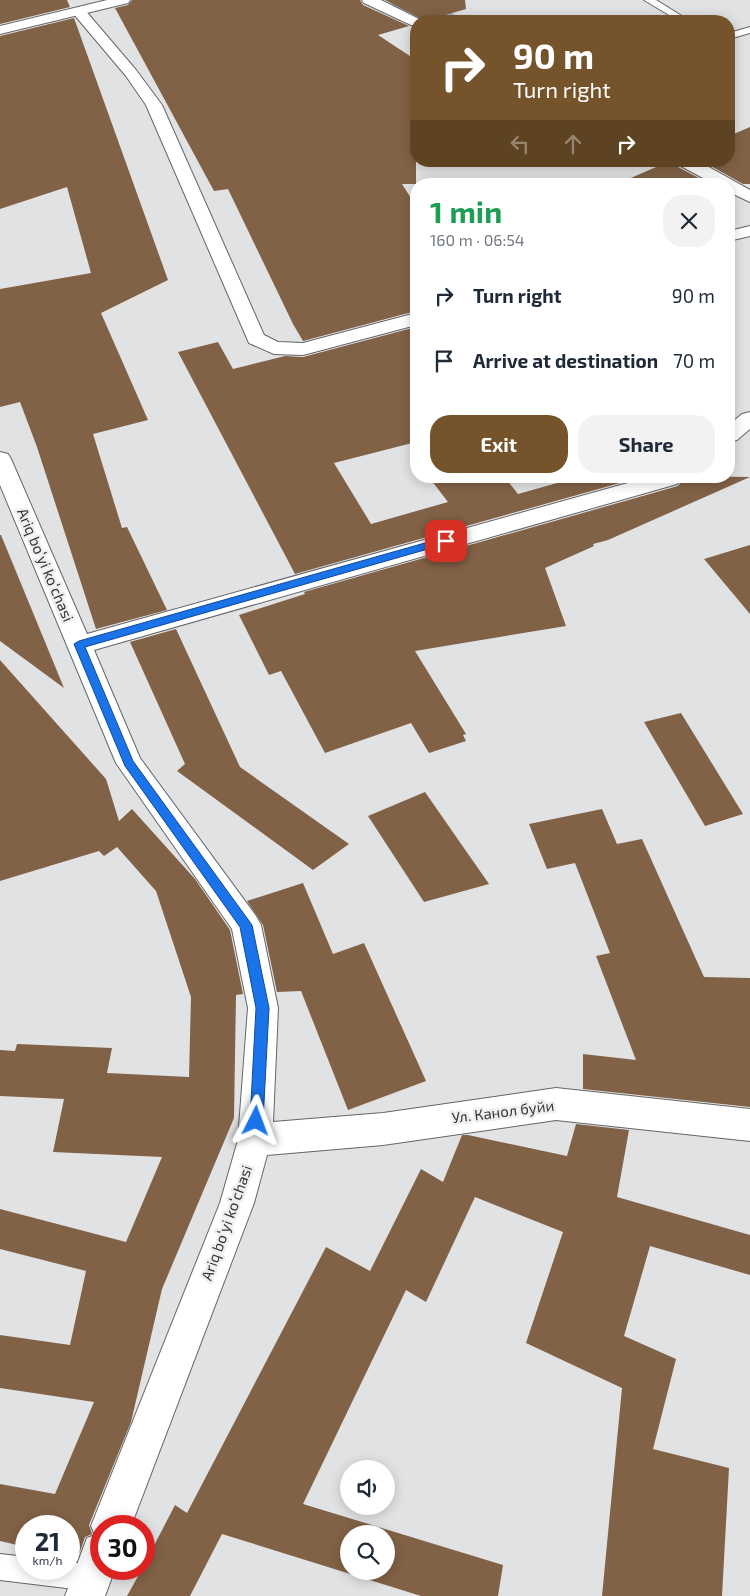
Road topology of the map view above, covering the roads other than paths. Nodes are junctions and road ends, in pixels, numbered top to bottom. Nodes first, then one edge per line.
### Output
1 (123, 0) edge
2 (369, 0) edge
3 (649, 0) edge
4 (79, 12) junction
5 (675, 15) edge
6 (410, 19) edge
7 (0, 30) edge
8 (750, 30) edge
9 (735, 34) edge
10 (696, 167) edge
11 (717, 178) edge
12 (735, 188) edge
13 (750, 197) edge
14 (750, 231) edge
15 (735, 235) edge
16 (410, 321) edge
17 (750, 419) edge
18 (735, 430) edge
19 (0, 459) edge
20 (655, 483) edge
21 (79, 644) junction
22 (750, 1126) edge
23 (255, 1140) junction
24 (115, 1515) edge
25 (0, 1567) edge
26 (90, 1575) edge

1 - 4 street
2 - 6 street
3 - 5 lane
4 - 7 street
4 - 16 street
8 - 9 lane
10 - 11 street
12 - 13 street
14 - 15 street
17 - 18 street
19 - 21 street, Ariq boʻyi koʻchasi
20 - 21 street
21 - 23 street, Ariq boʻyi koʻchasi
22 - 23 street, Ул. Канол буйи
23 - 24 street, Ariq boʻyi koʻchasi
25 - 26 lane

